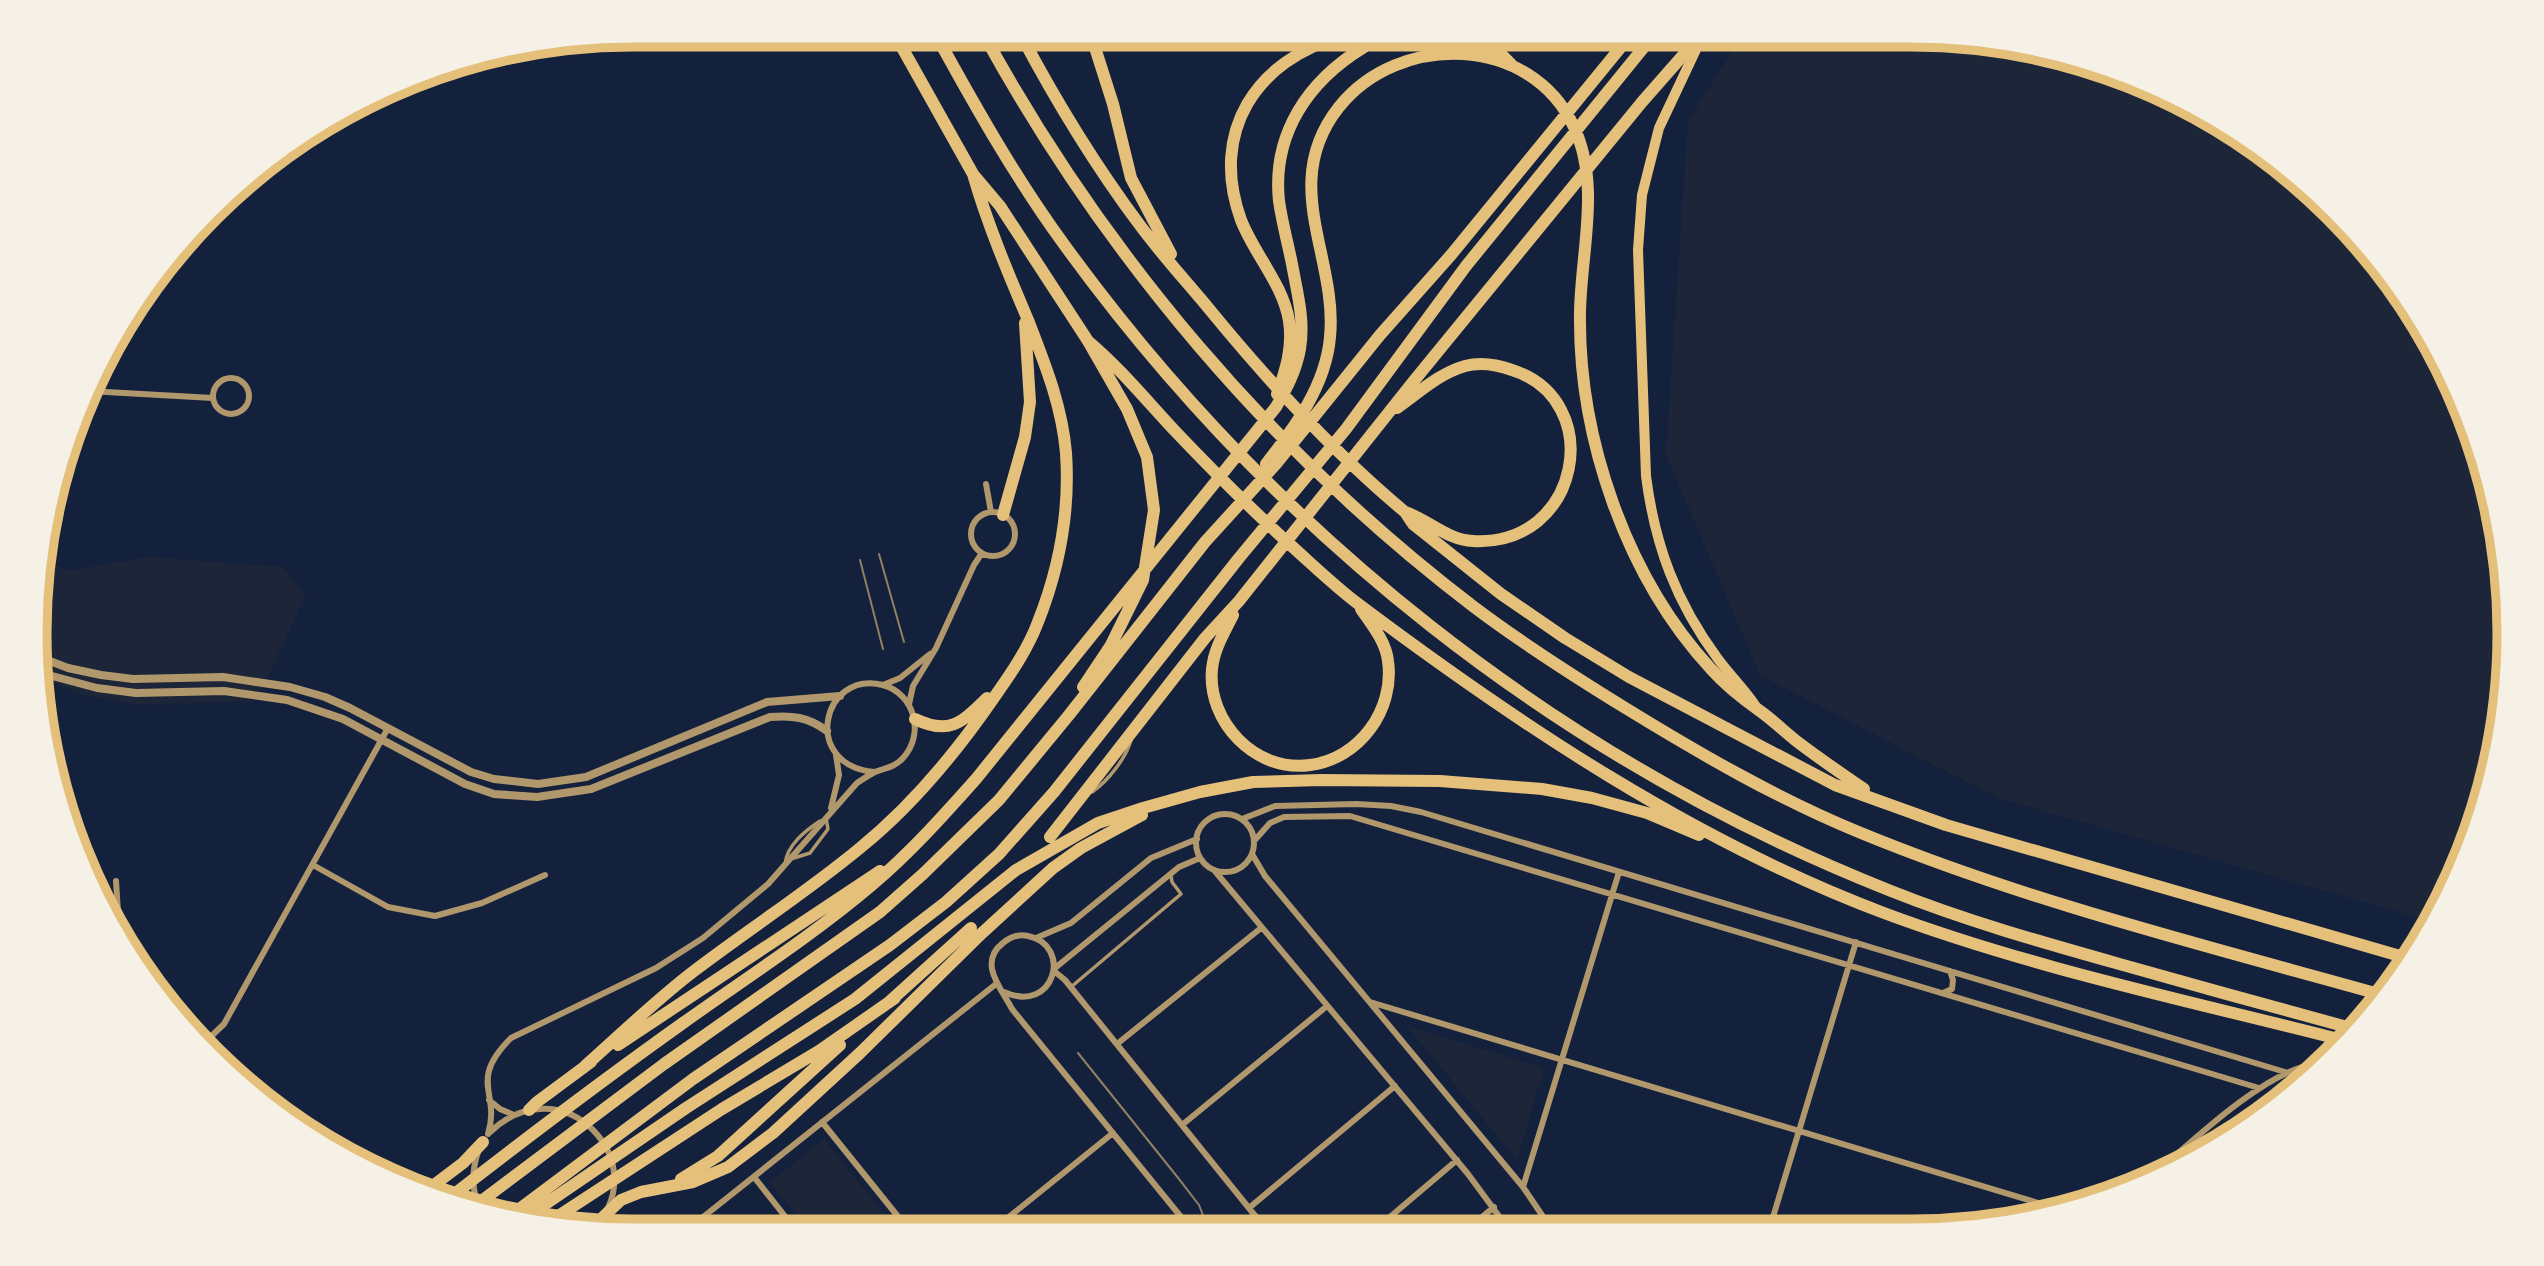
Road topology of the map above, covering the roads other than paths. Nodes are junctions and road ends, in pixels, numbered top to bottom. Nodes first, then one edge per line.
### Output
1 (902, 47) edge
2 (943, 47) edge
3 (991, 47) edge
4 (1027, 47) edge
5 (1098, 47) edge
6 (1308, 47) edge
7 (1364, 47) dead end
8 (1485, 47) edge
9 (1621, 47) edge
10 (1644, 47) edge
11 (1691, 47) edge
12 (1696, 47) edge
13 (1514, 66) junction
14 (973, 174) junction
15 (1186, 282) junction
16 (1023, 309) junction
17 (1088, 341) junction
18 (100, 392) edge
19 (213, 398) junction
20 (1388, 414) junction
21 (1247, 441) junction
22 (986, 484) dead end
23 (1405, 512) junction
24 (997, 514) junction
25 (1205, 542) junction
26 (982, 554) junction
27 (1240, 601) junction
28 (1357, 603) junction
29 (936, 648) junction
30 (48, 660) edge
31 (49, 675) edge
32 (1009, 676) junction
33 (883, 685) junction
34 (840, 696) junction
35 (909, 705) junction
36 (1759, 710) junction
37 (1069, 715) junction
38 (915, 719) junction
39 (388, 728) junction
40 (827, 731) junction
41 (381, 740) junction
42 (836, 755) junction
43 (875, 772) junction
44 (1879, 799) junction
45 (1166, 803) junction
46 (828, 815) junction
47 (1242, 819) junction
48 (1050, 837) dead end
49 (1196, 839) junction
50 (1254, 841) junction
51 (1738, 848) junction
52 (1252, 854) junction
53 (1200, 858) junction
54 (896, 863) junction
55 (313, 865) junction
56 (784, 866) junction
57 (1214, 870) junction
58 (1619, 872) junction
59 (1171, 874) junction
60 (545, 875) dead end
61 (116, 881) dead end
62 (1612, 894) junction
63 (117, 909) edge
64 (971, 928) dead end
65 (1261, 928) junction
66 (1036, 938) junction
67 (1856, 942) junction
68 (2399, 956) edge
69 (1849, 965) junction
70 (1055, 969) junction
71 (1950, 971) junction
72 (996, 984) junction
73 (1071, 987) junction
74 (1004, 992) junction
75 (1943, 993) junction
76 (2374, 993) edge
77 (895, 998) junction
78 (1370, 1002) junction
79 (1327, 1006) junction
80 (2344, 1026) edge
81 (210, 1037) edge
82 (2333, 1038) edge
83 (1117, 1044) junction
84 (1562, 1059) junction
85 (585, 1066) junction
86 (2305, 1066) edge
87 (2286, 1072) junction
88 (1395, 1086) junction
89 (2259, 1088) junction
90 (489, 1100) junction
91 (529, 1110) junction
92 (514, 1115) junction
93 (822, 1122) junction
94 (1182, 1125) junction
95 (1799, 1131) junction
96 (1113, 1133) junction
97 (483, 1143) junction
98 (2186, 1147) joint
99 (2179, 1153) edge
100 (1457, 1160) junction
101 (754, 1177) junction
102 (435, 1184) edge
103 (665, 1187) junction
104 (1523, 1187) junction
105 (457, 1192) edge
106 (475, 1197) edge
107 (483, 1199) edge
108 (2041, 1204) edge
109 (521, 1207) edge
110 (1249, 1208) junction
111 (1494, 1208) junction
112 (536, 1210) edge
113 (561, 1214) edge
114 (601, 1217) edge
115 (604, 1217) edge
116 (702, 1219) edge
117 (787, 1219) edge
118 (900, 1219) edge
119 (1007, 1219) edge
120 (1183, 1219) edge
121 (1258, 1219) edge
122 (1388, 1219) edge
123 (1480, 1219) edge
124 (1502, 1219) edge
125 (1545, 1219) edge
126 (1772, 1219) edge

1 - 14 highway
2 - 80 highway
3 - 76 highway
4 - 15 highway
5 - 15 highway
6 - 21 highway
7 - 21 highway
8 - 13 highway
9 - 25 highway
10 - 109 highway
11 - 20 highway
12 - 36 highway
13 - 25 highway
13 - 36 highway
14 - 16 highway
14 - 17 highway
15 - 23 highway
16 - 24 highway
16 - 32 highway
17 - 28 highway
17 - 37 highway
18 - 19 street
19 - 19 street
20 - 23 highway
20 - 27 highway
21 - 54 highway
22 - 24 street
23 - 44 highway
24 - 26 street
24 - 26 street
25 - 37 highway
26 - 29 street
27 - 28 highway
27 - 48 highway
28 - 51 highway
29 - 33 street
29 - 35 street
30 - 39 street
31 - 41 street
32 - 38 highway
32 - 85 highway
33 - 34 street
33 - 35 street
34 - 39 street
34 - 40 street
35 - 38 street
36 - 44 highway
37 - 107 highway
38 - 43 street
39 - 41 street
40 - 41 street
40 - 42 street
41 - 55 street
42 - 43 street
42 - 46 street
43 - 46 street
44 - 68 highway
45 - 51 highway
45 - 103 highway
45 - 112 highway
46 - 56 street
46 - 56 lane
47 - 49 street
47 - 50 street
47 - 58 street
49 - 53 street
49 - 66 street
50 - 52 street
50 - 62 street
51 - 82 highway
52 - 57 street
52 - 78 street
53 - 57 street
53 - 59 street
54 - 85 highway
54 - 105 highway
55 - 60 street
55 - 81 street
56 - 90 street
57 - 65 street
58 - 62 street
58 - 67 street
59 - 70 street
59 - 73 lane
61 - 63 street
62 - 69 street
62 - 84 street
64 - 77 highway
65 - 79 street
65 - 83 street
66 - 70 street
66 - 72 street
67 - 69 street
67 - 71 street
69 - 75 street
69 - 95 street
70 - 73 street
70 - 74 street
71 - 75 street
71 - 87 street
72 - 74 street
72 - 93 street
73 - 83 street
74 - 96 street
75 - 89 street
77 - 103 highway
77 - 113 highway
78 - 84 street
78 - 104 street
79 - 88 street
79 - 94 street
83 - 94 street
84 - 95 street
84 - 104 street
85 - 91 highway
86 - 87 street
87 - 89 street
88 - 100 street
88 - 110 street
89 - 98 street
90 - 92 street
90 - 97 street
91 - 92 street
91 - 114 street
92 - 97 street
93 - 101 street
93 - 118 street
94 - 110 street
95 - 108 street
95 - 126 street
96 - 119 street
96 - 120 street
97 - 102 highway
97 - 106 street
98 - 99 street
100 - 111 street
100 - 122 street
101 - 116 street
101 - 117 street
103 - 115 highway
104 - 125 street
110 - 121 street
111 - 123 street
111 - 124 street

